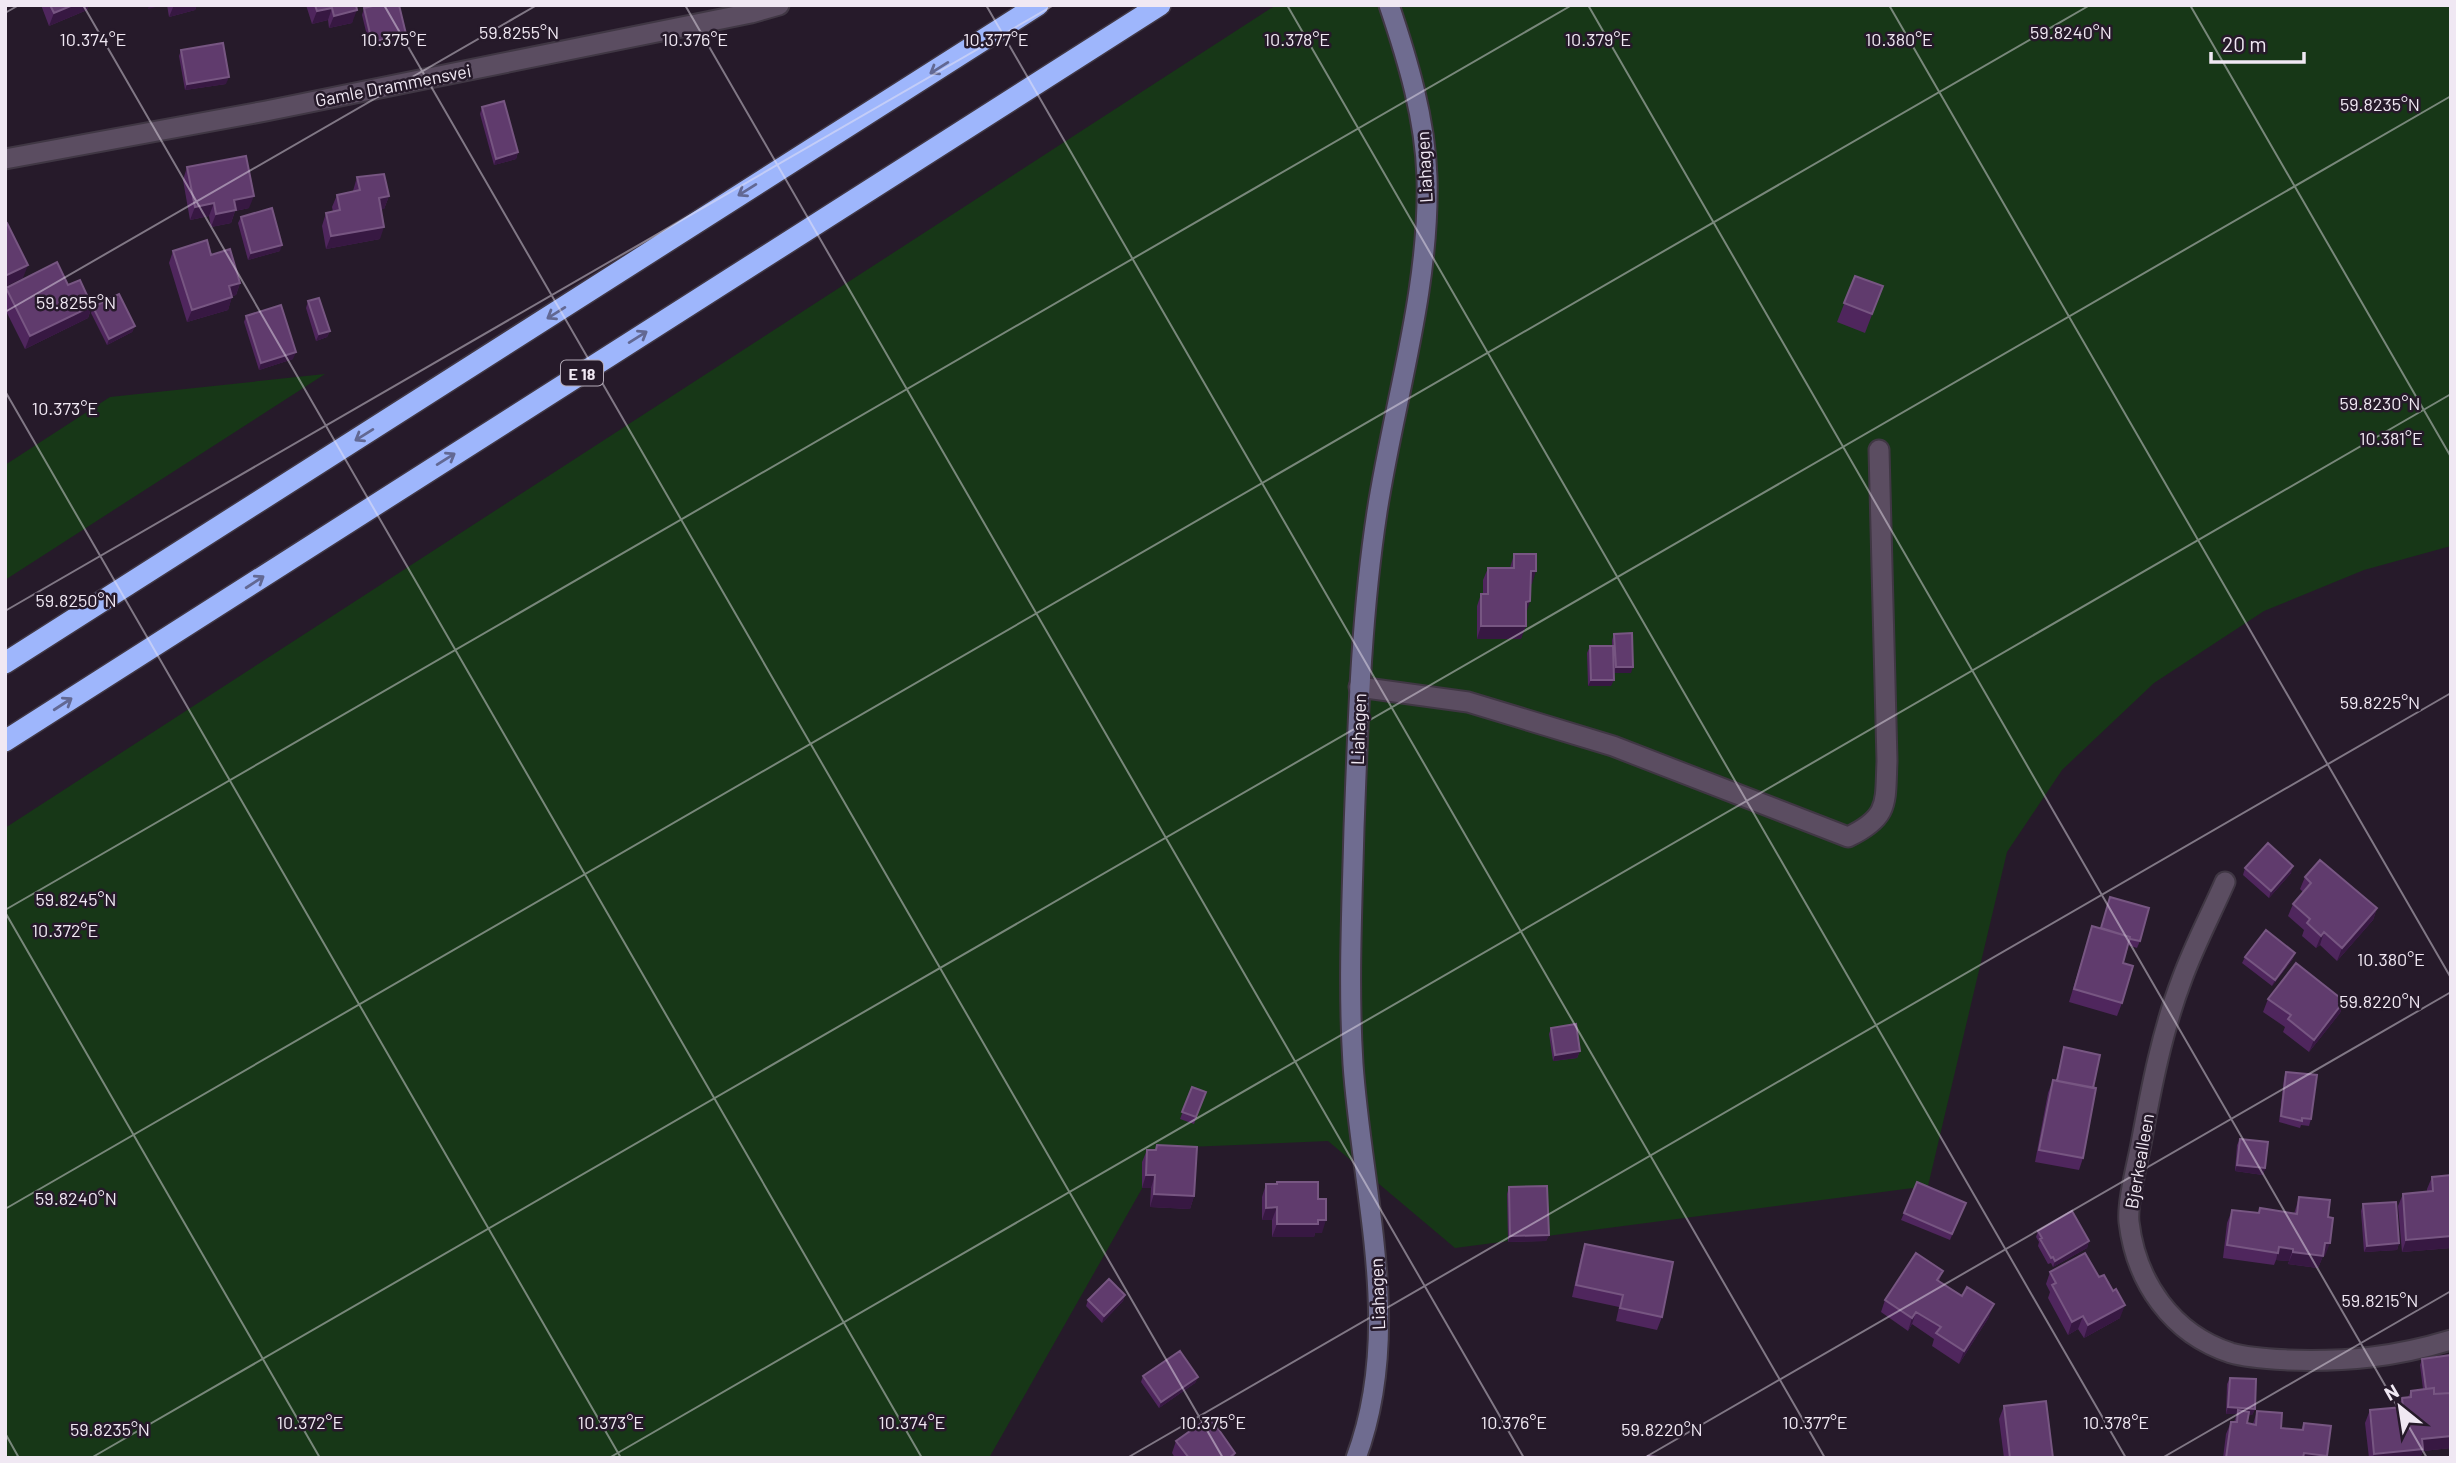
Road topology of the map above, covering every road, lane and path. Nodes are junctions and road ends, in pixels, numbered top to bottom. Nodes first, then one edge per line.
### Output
1 (779, 5) edge
2 (1038, 5) edge
3 (1160, 5) edge
4 (1390, 5) edge
5 (5, 159) edge
6 (1880, 450) dead end
7 (5, 663) edge
8 (1359, 687) junction
9 (5, 741) edge
10 (2225, 882) dead end
11 (2451, 1340) edge
12 (1356, 1458) edge

1 - 5 street, Gamle Drammensvei
2 -> 7 highway
9 -> 3 highway, E 18
4 - 8 main road, Liahagen
6 - 8 street
8 - 12 main road, Liahagen
10 - 11 street, Bjerkealleen

